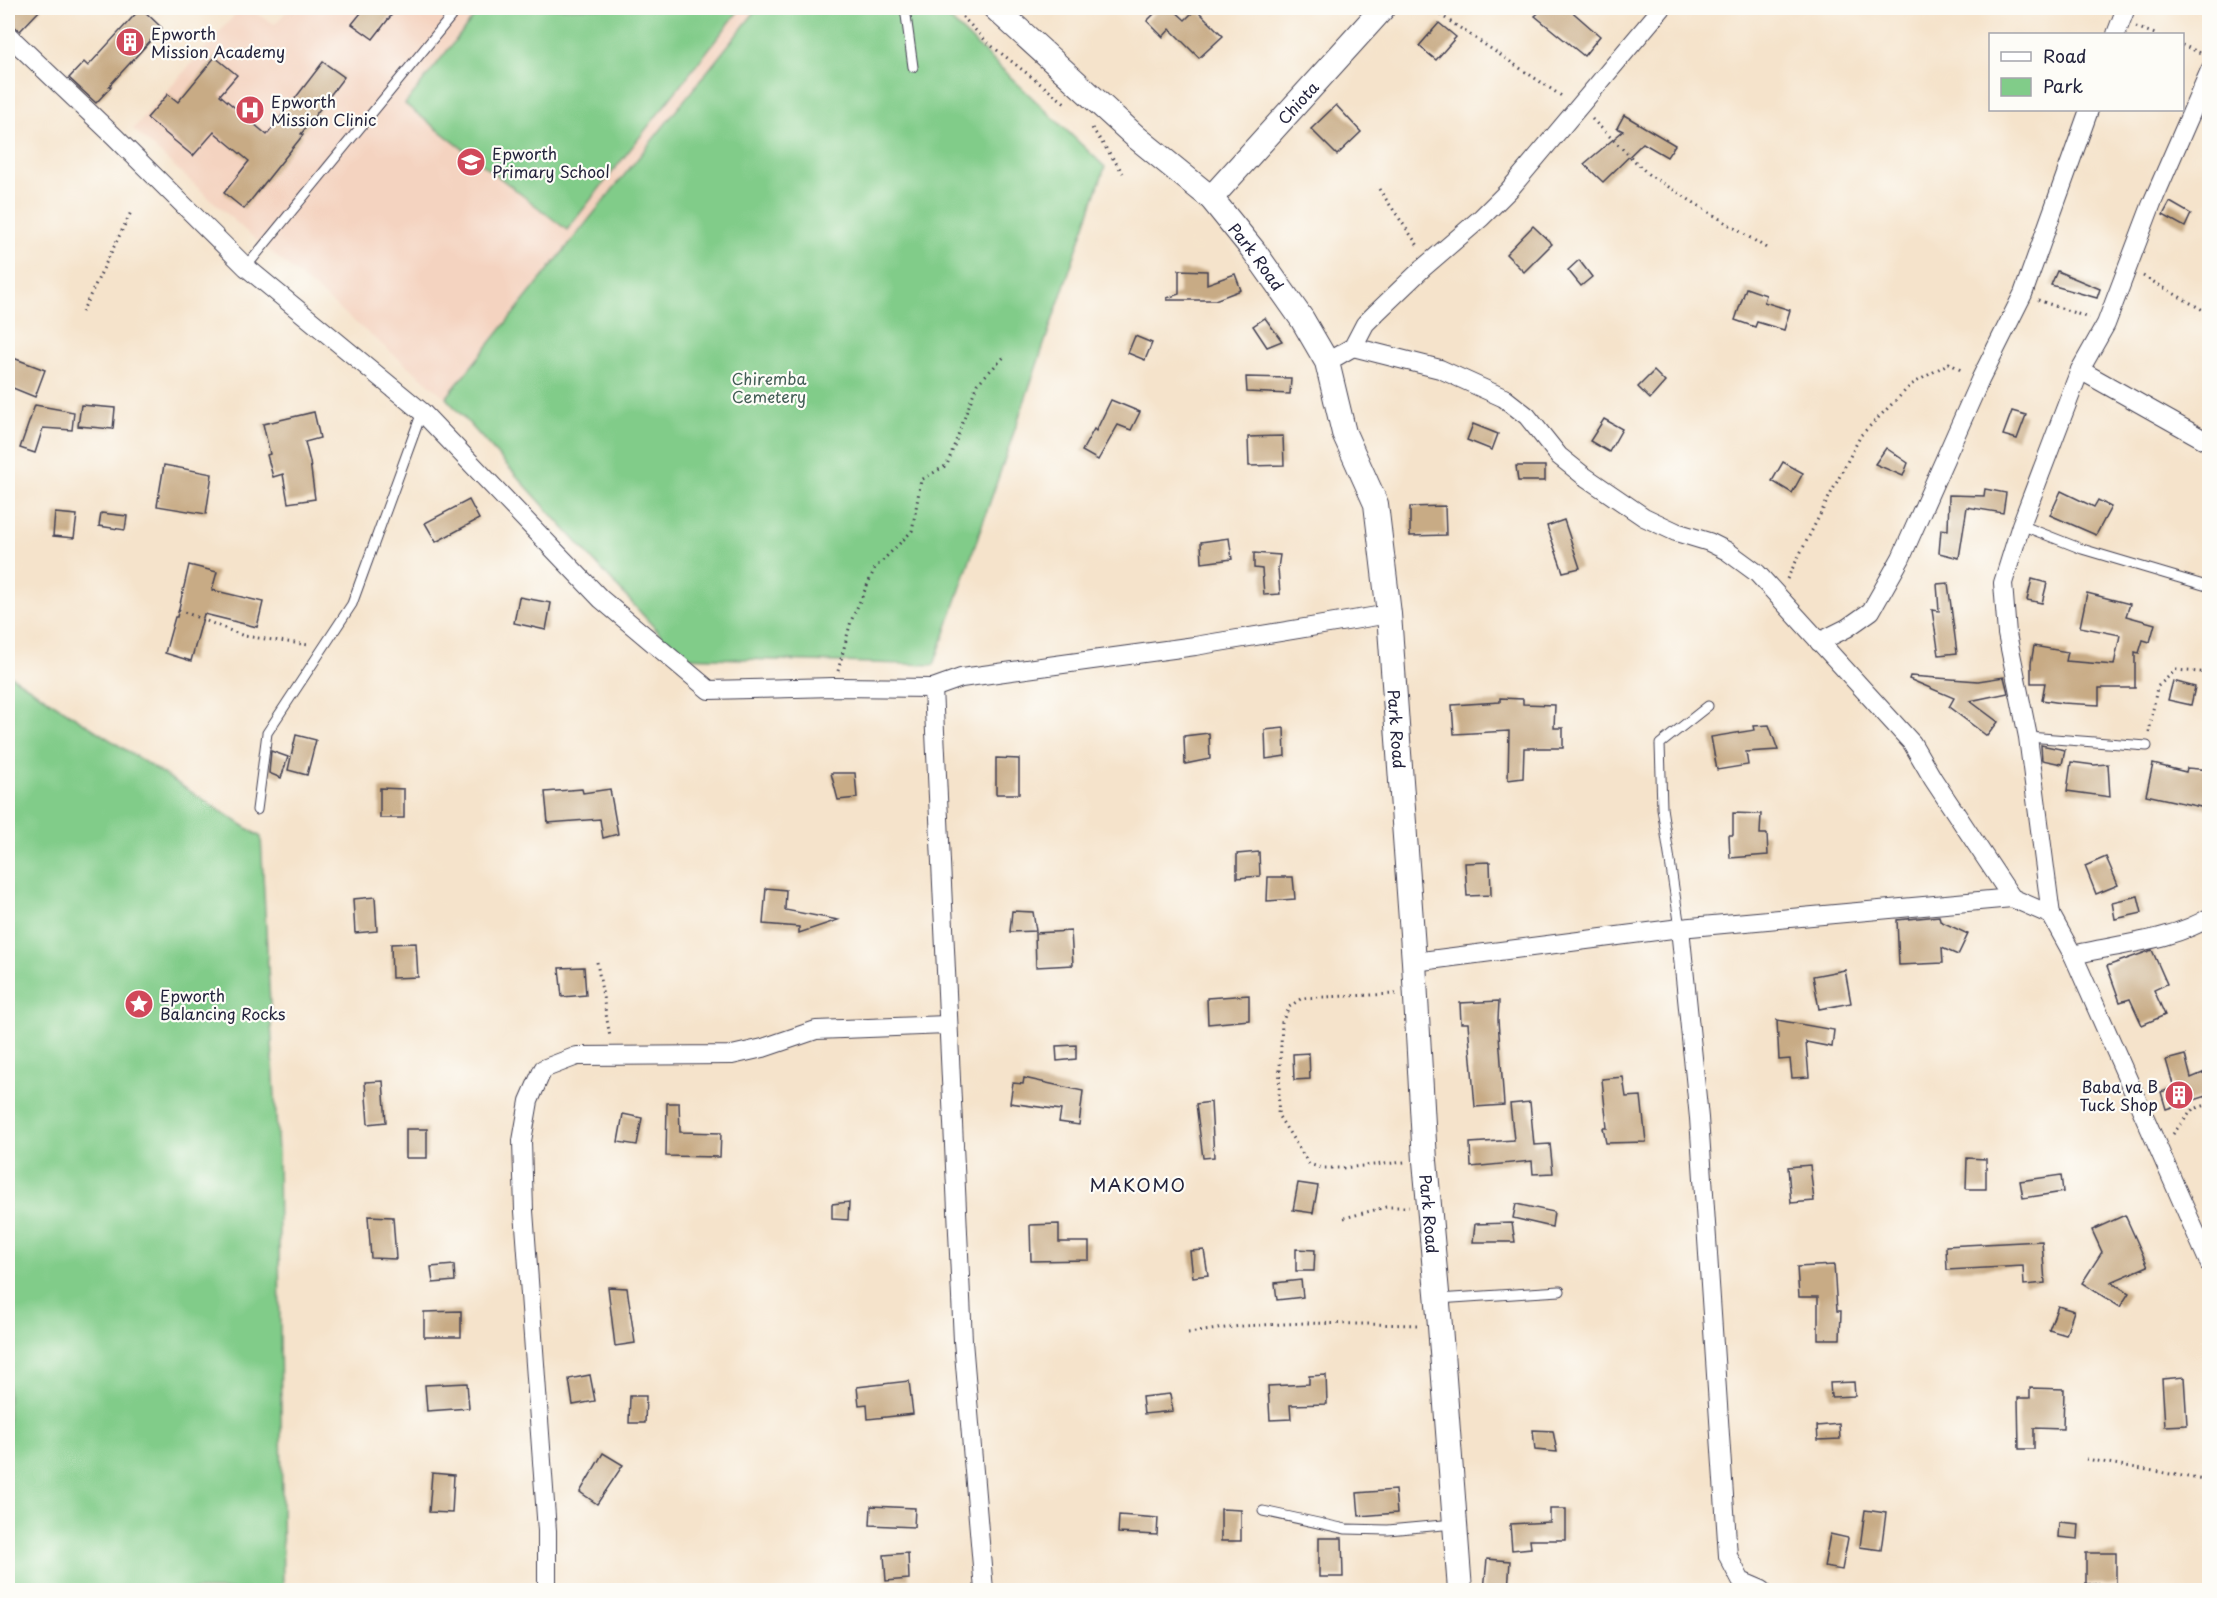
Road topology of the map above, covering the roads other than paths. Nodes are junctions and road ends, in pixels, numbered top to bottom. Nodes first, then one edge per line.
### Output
1 (458, 8) edge
2 (905, 8) edge
3 (995, 8) edge
4 (1383, 8) edge
5 (1662, 8) edge
6 (2126, 8) edge
7 (2116, 33) edge
8 (8, 35) edge
9 (914, 68) dead end
10 (2210, 70) edge
11 (2089, 111) edge
12 (1211, 198) junction
13 (246, 267) junction
14 (1353, 347) junction
15 (1327, 362) junction
16 (2080, 370) junction
17 (422, 412) junction
18 (2210, 443) edge
19 (2021, 525) junction
20 (2210, 587) edge
21 (1389, 614) junction
22 (1819, 642) junction
23 (933, 688) junction
24 (1708, 706) dead end
25 (2028, 737) junction
26 (2147, 746) road end
27 (257, 810) dead end
28 (2012, 898) junction
29 (2051, 915) junction
30 (2210, 917) edge
31 (1680, 928) junction
32 (2073, 955) junction
33 (1414, 962) junction
34 (947, 1025) junction
35 (2210, 1265) edge
36 (1560, 1291) dead end
37 (1438, 1299) junction
38 (1263, 1511) dead end
39 (1455, 1523) junction
40 (547, 1590) edge
41 (984, 1590) edge
42 (1460, 1590) edge
43 (1762, 1590) edge

1 - 13 lane
2 - 9 lane
3 - 12 street, Park Road
4 - 12 street, Chiota
5 - 14 street
6 - 7 street
8 - 13 street
10 - 16 street
11 - 22 street
12 - 15 street, Park Road
13 - 17 street
14 - 15 street
14 - 22 street
15 - 21 street, Park Road
16 - 18 street
16 - 19 street
17 - 23 street
17 - 27 lane
19 - 20 lane
19 - 25 street
21 - 23 street
21 - 33 street, Park Road
22 - 28 street
23 - 34 street
24 - 31 lane
25 - 26 lane
25 - 29 street
28 - 29 street
28 - 31 street
29 - 32 street
30 - 32 street
31 - 33 street
31 - 43 street
32 - 35 street
33 - 37 street, Park Road
34 - 40 street
34 - 41 street
36 - 37 lane
37 - 39 street, Park Road
38 - 39 lane
39 - 42 street, Park Road

